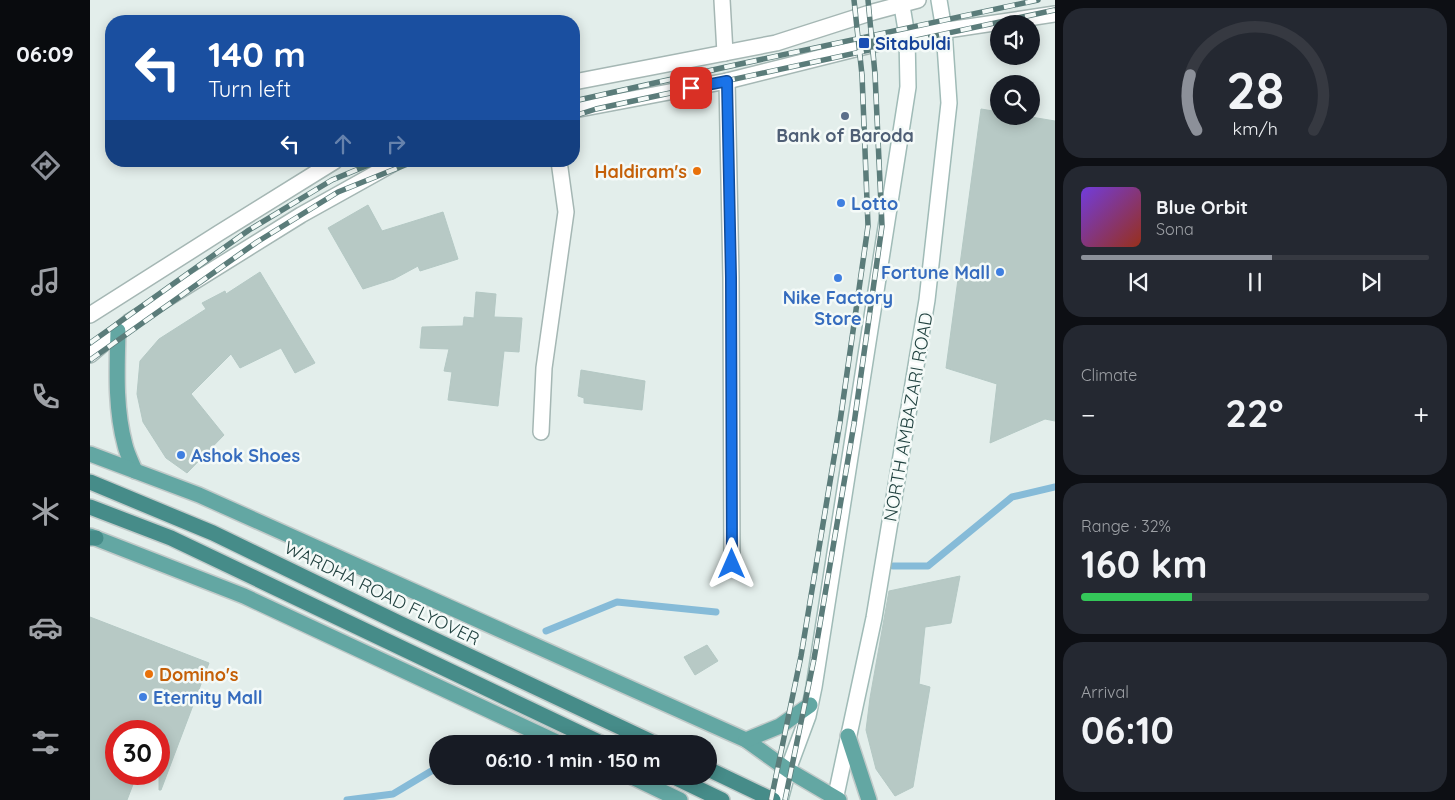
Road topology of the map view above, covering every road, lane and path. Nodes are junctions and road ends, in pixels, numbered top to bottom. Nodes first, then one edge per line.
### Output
1 (722, 0) edge
2 (918, 0) edge
3 (939, 0) edge
4 (902, 2) edge
5 (1055, 14) edge
6 (944, 30) junction
7 (907, 36) junction
8 (725, 53) junction
9 (580, 81) edge
10 (727, 81) junction
11 (580, 109) edge
12 (325, 167) edge
13 (387, 167) edge
14 (560, 167) edge
15 (90, 315) edge
16 (118, 332) junction
17 (90, 354) edge
18 (541, 432) dead end
19 (90, 454) edge
20 (135, 471) junction
21 (90, 482) edge
22 (90, 507) edge
23 (92, 537) edge
24 (732, 564) dead end
25 (810, 705) junction
26 (541, 735) edge
27 (584, 735) edge
28 (637, 735) edge
29 (848, 736) junction
30 (746, 740) junction
31 (788, 770) junction
32 (717, 773) edge
33 (647, 785) edge
34 (691, 785) edge
35 (668, 796) edge
36 (836, 799) edge
37 (680, 800) edge
38 (722, 800) edge
39 (773, 800) edge
40 (780, 800) edge
41 (869, 800) edge

1 - 8 street
2 - 4 street
3 - 6 street, NORTH AMBAZARI ROAD
4 - 7 street
4 - 8 street
5 - 6 street
6 - 7 street
6 - 29 street, NORTH AMBAZARI ROAD
7 - 10 street
7 - 25 street
8 - 9 street
10 - 11 street
10 - 24 street
12 - 15 street
13 - 16 street
14 - 18 street
16 - 17 street
16 - 20 main road
19 - 20 main road
20 - 30 main road
21 - 28 highway, WARDHA ROAD FLYOVER
22 - 27 highway
23 - 26 main road
25 - 30 main road
25 - 31 street
29 - 36 street, NORTH AMBAZARI ROAD
29 - 41 main road
30 - 31 main road
31 - 36 main road
31 - 40 street
32 - 39 highway
33 - 35 main road
34 - 38 highway
35 - 37 main road

